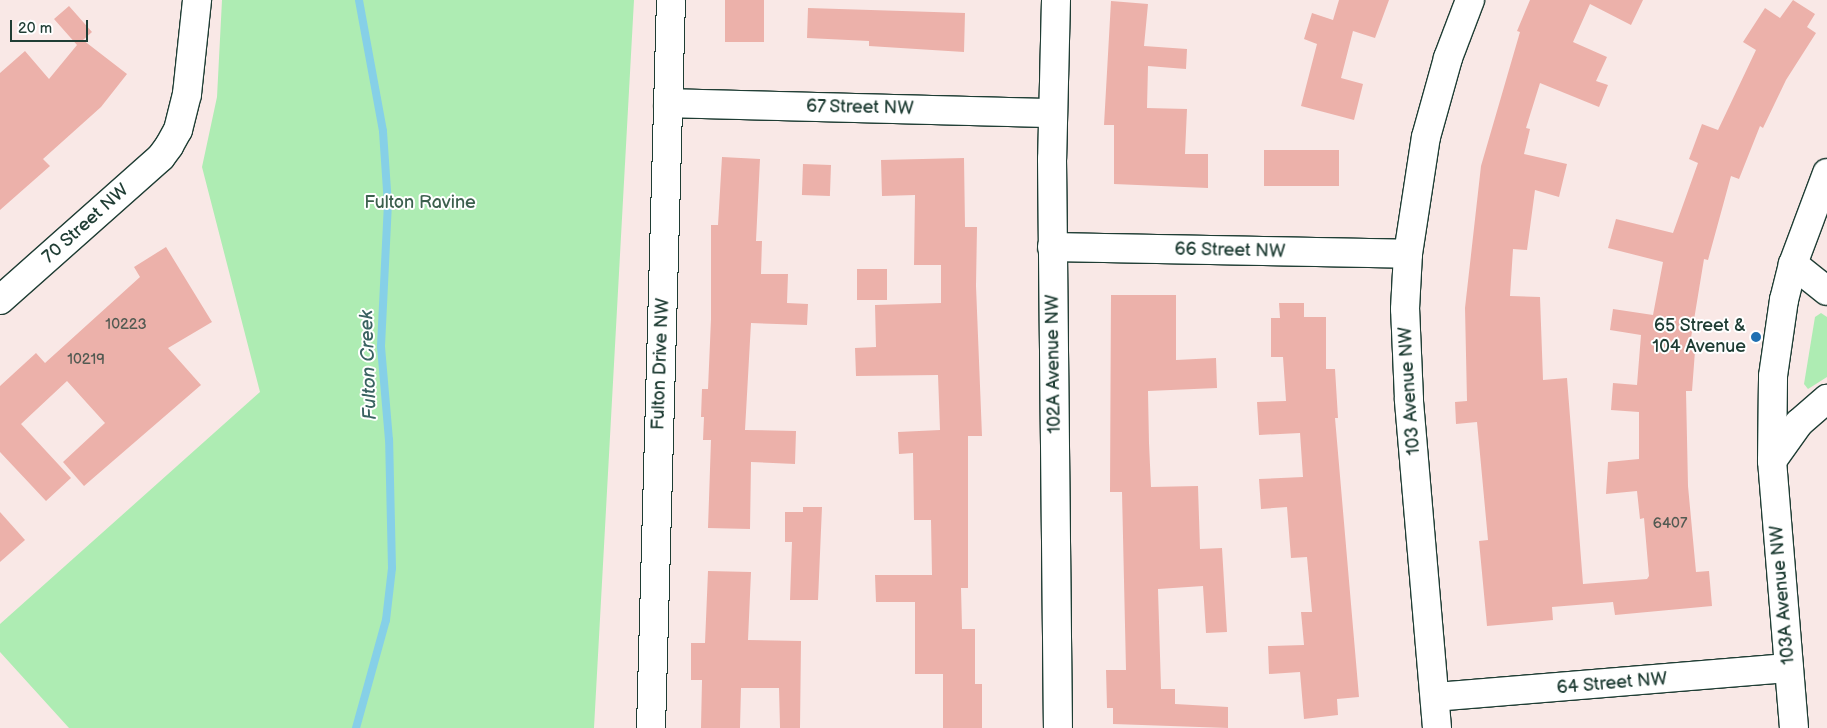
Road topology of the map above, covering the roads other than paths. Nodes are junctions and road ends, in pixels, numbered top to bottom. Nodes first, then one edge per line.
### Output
1 (197, 0) edge
2 (671, 0) edge
3 (1056, 0) edge
4 (1470, 0) edge
5 (668, 103) junction
6 (1052, 113) junction
7 (1827, 173) edge
8 (1052, 248) junction
9 (1408, 254) junction
10 (1793, 264) junction
11 (1827, 291) edge
12 (0, 300) edge
13 (1827, 399) edge
14 (1772, 461) junction
15 (1789, 668) junction
16 (1435, 697) junction
17 (650, 728) edge
18 (1058, 728) edge
19 (1437, 728) edge
20 (1794, 728) edge

1 - 12 street, 70 Street NW
2 - 5 street, Fulton Drive NW
3 - 6 street, 102A Avenue NW
4 - 9 street, 103 Avenue NW
5 - 6 street, 67 Street NW
5 - 17 street, Fulton Drive NW
6 - 8 street, 102A Avenue NW
7 - 10 street, 103A Avenue NW
8 - 9 street, 66 Street NW
8 - 18 street, 102A Avenue NW
9 - 16 street, 103 Avenue NW
10 - 11 street
10 - 14 street, 103A Avenue NW
13 - 14 street
14 - 15 street, 103A Avenue NW
15 - 16 street, 64 Street NW
15 - 20 street, 103A Avenue NW
16 - 19 street, 103 Avenue NW

